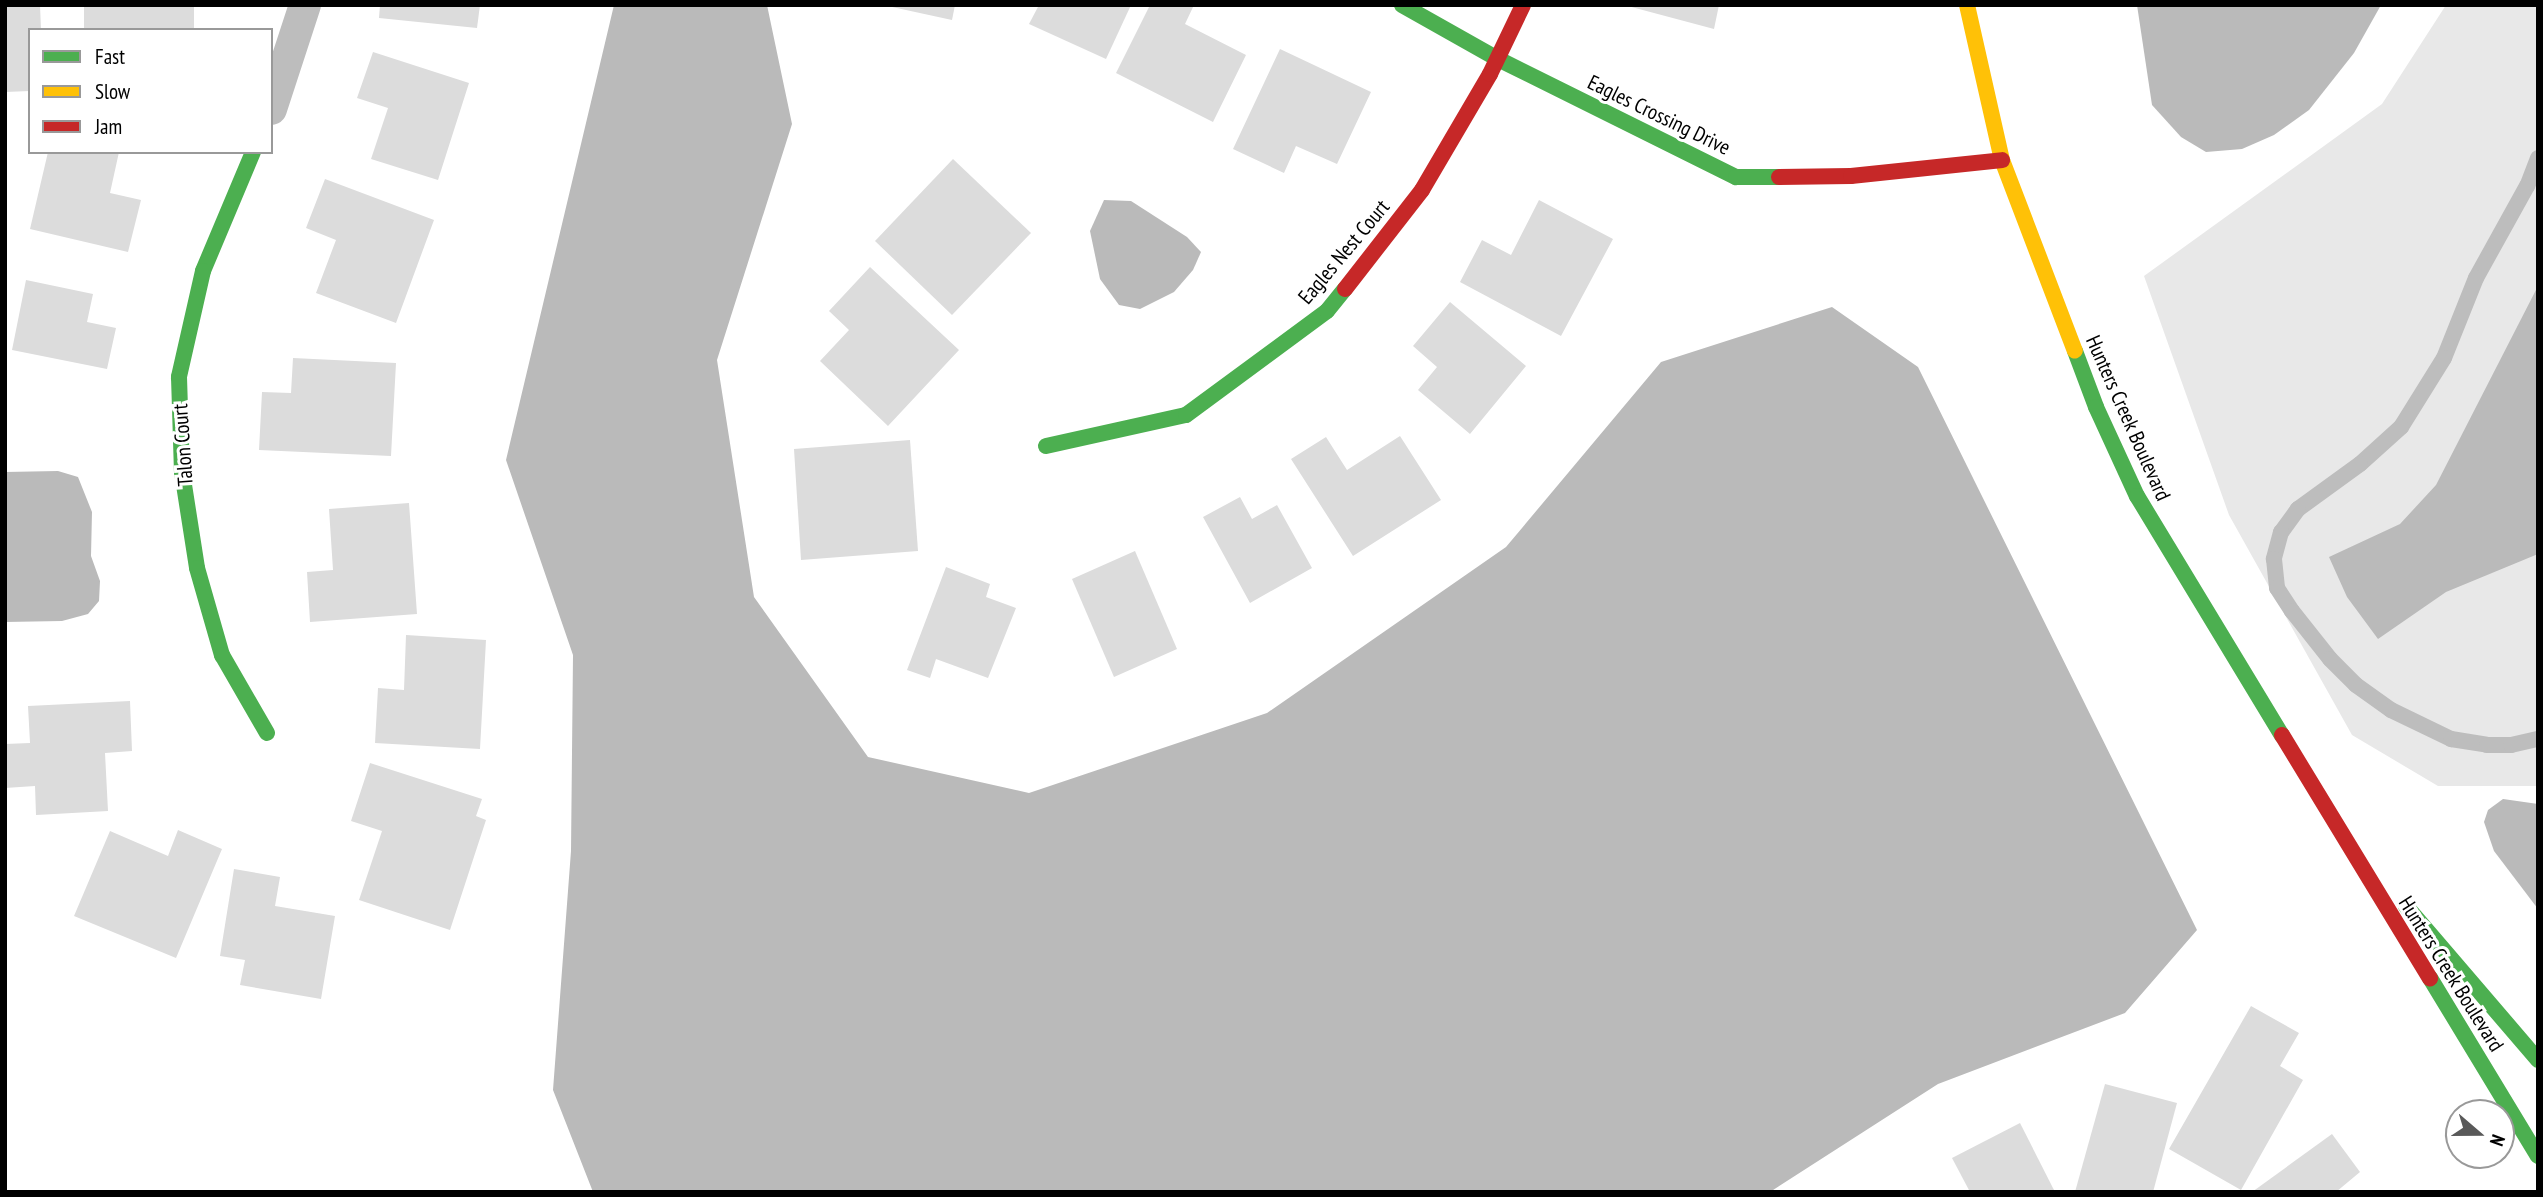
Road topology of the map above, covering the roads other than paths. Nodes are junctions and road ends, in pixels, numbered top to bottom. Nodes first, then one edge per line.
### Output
1 (305, 5) edge
2 (1402, 5) edge
3 (1523, 5) edge
4 (1967, 5) edge
5 (1498, 59) junction
6 (273, 103) edge
7 (252, 154) edge
8 (2538, 158) edge
9 (2002, 160) junction
10 (1046, 446) dead end
11 (267, 733) dead end
12 (2538, 739) edge
13 (2328, 814) junction
14 (2538, 1060) edge
15 (2538, 1156) edge

1 - 6 street
2 - 5 street, Eagles Crossing Drive
3 - 5 street, Eagles Nest Court
4 - 9 street, Hunters Creek Boulevard
5 - 9 street, Eagles Crossing Drive
5 - 10 street, Eagles Nest Court
7 - 11 street, Talon Court
8 - 12 lane
9 - 13 street, Hunters Creek Boulevard
13 - 14 street, Hunters Creek Boulevard
13 - 15 street, Hunters Creek Boulevard

